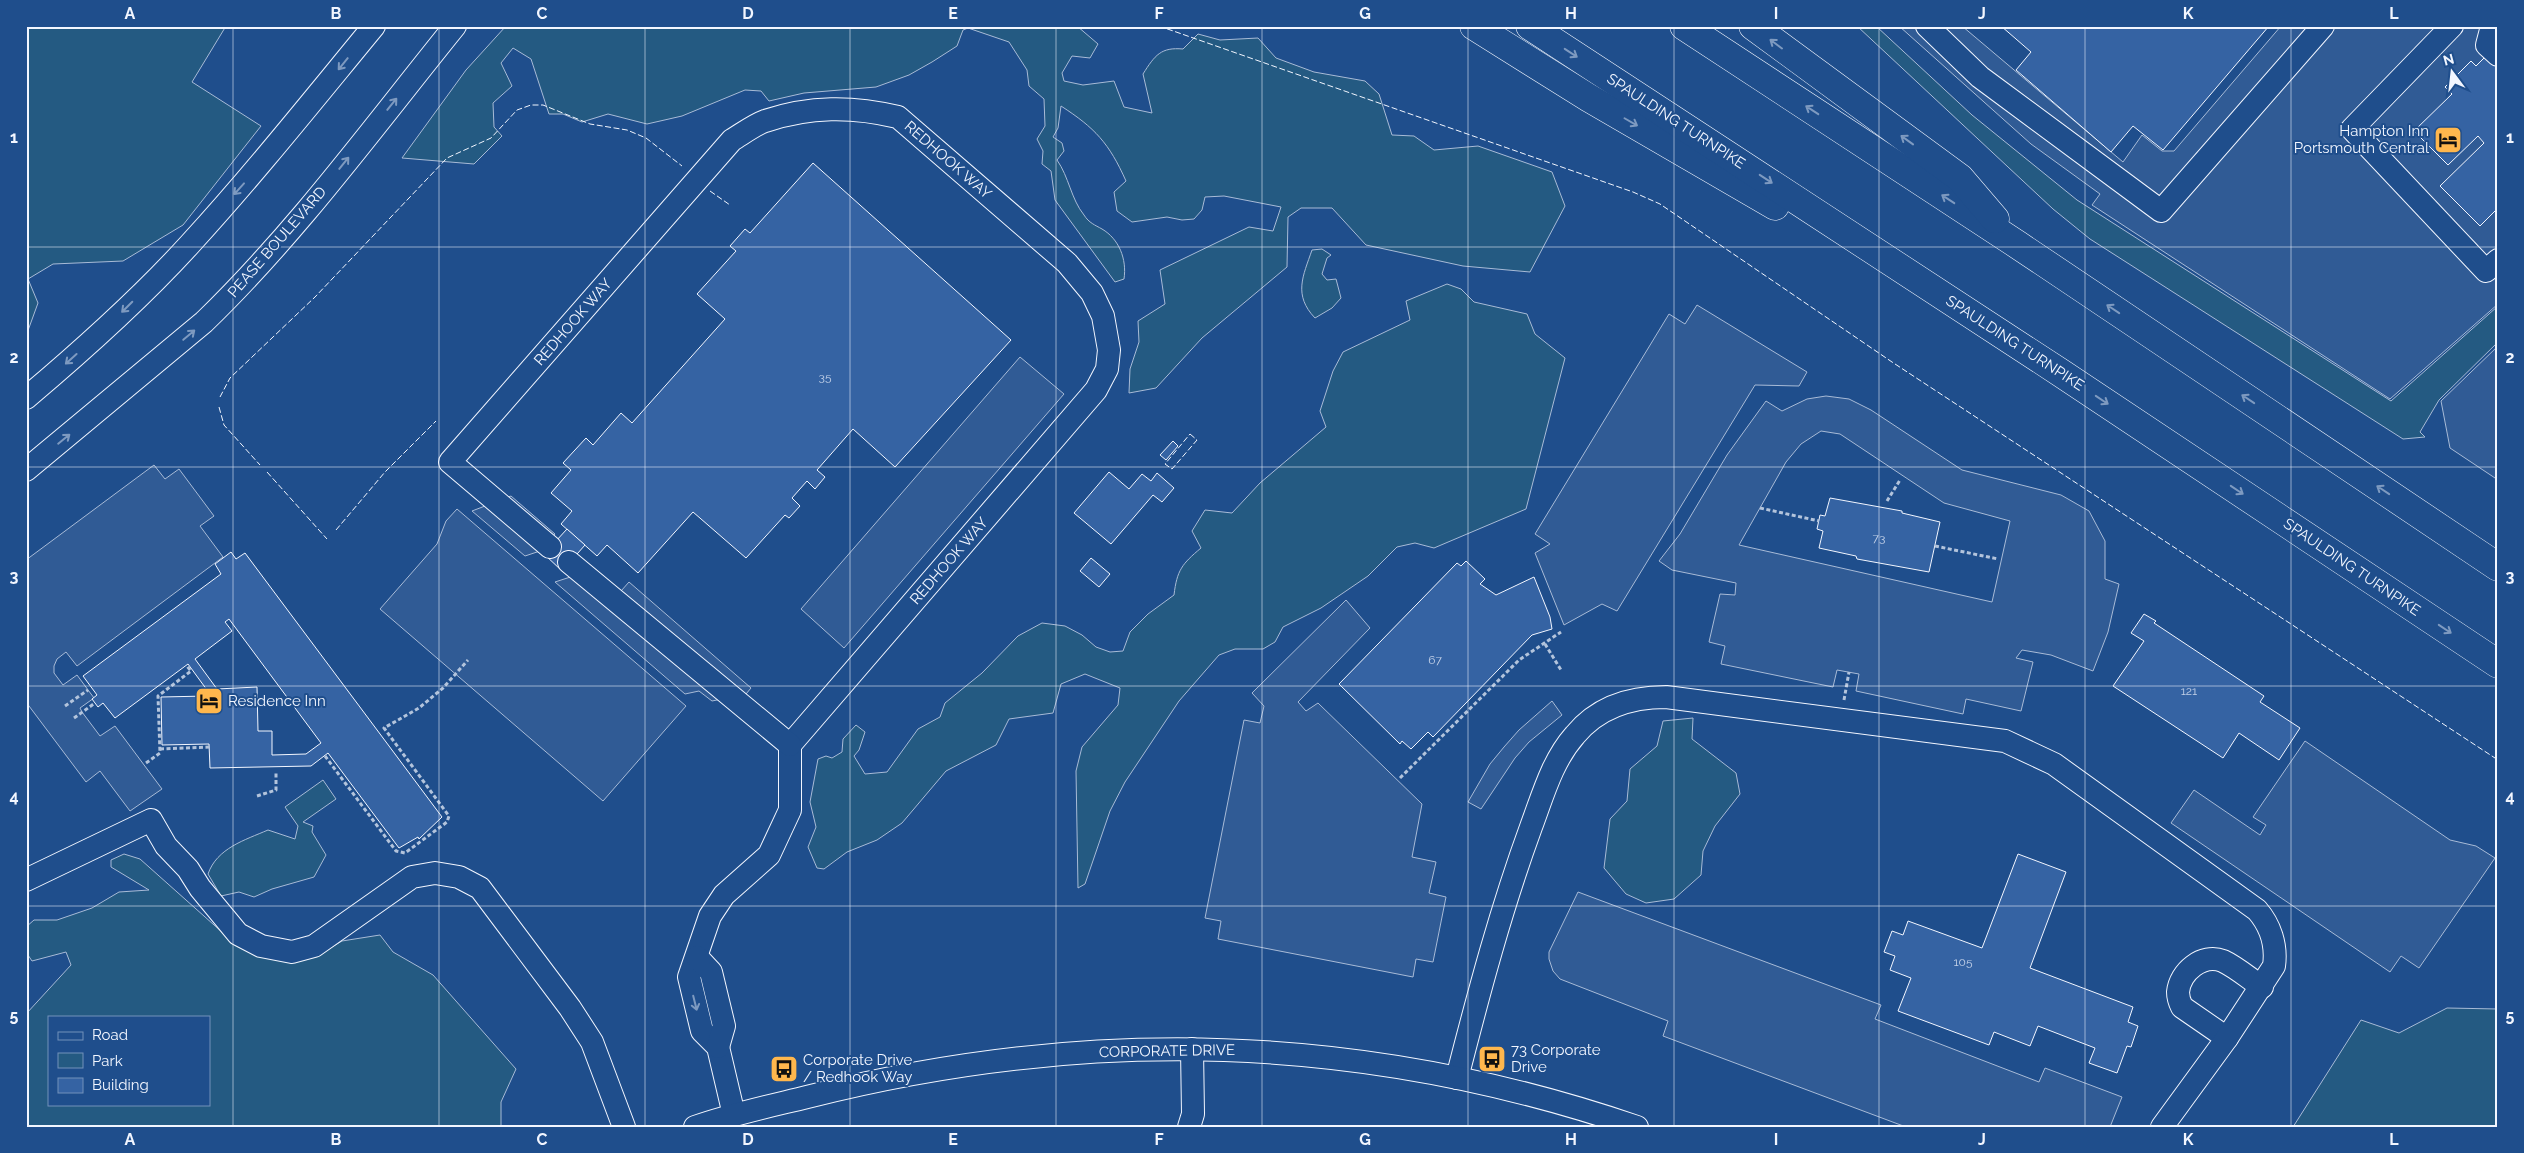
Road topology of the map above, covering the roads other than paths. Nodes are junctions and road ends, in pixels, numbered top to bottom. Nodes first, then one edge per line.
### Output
1 (374, 26) edge
2 (455, 26) edge
3 (1474, 26) edge
4 (1530, 26) edge
5 (1684, 26) edge
6 (1753, 26) edge
7 (1927, 26) edge
8 (2323, 26) edge
9 (2452, 26) edge
10 (2492, 26) edge
11 (2498, 55) edge
12 (2018, 245) junction
13 (2498, 260) edge
14 (2061, 373) junction
15 (26, 398) edge
16 (26, 470) edge
17 (2423, 517) junction
18 (550, 547) dead end
19 (2498, 559) edge
20 (569, 562) dead end
21 (2498, 567) edge
22 (2498, 664) edge
23 (790, 745) junction
24 (26, 880) edge
25 (2262, 987) junction
26 (2227, 1038) junction
27 (1192, 1049) junction
28 (1457, 1078) junction
29 (734, 1115) junction
30 (624, 1127) edge
31 (696, 1127) edge
32 (1189, 1127) edge
33 (1637, 1127) edge
34 (2162, 1127) edge

1 -> 15 street
16 -> 2 street, PEASE BOULEVARD
3 -> 14 highway
4 -> 14 highway, SPAULDING TURNPIKE
12 -> 5 highway
12 -> 6 highway
7 - 8 street
9 - 13 street
10 - 11 street
17 -> 12 highway
14 -> 22 highway, SPAULDING TURNPIKE
17 - 19 highway
17 - 21 highway
18 - 23 street, REDHOOK WAY
20 - 23 street
23 - 29 street
24 - 30 street
25 - 26 street
25 - 26 street
25 - 28 street
26 - 34 street
27 - 28 street, CORPORATE DRIVE
27 - 29 street, CORPORATE DRIVE
27 - 32 street
28 - 33 street, CORPORATE DRIVE
29 - 31 street, CORPORATE DRIVE

